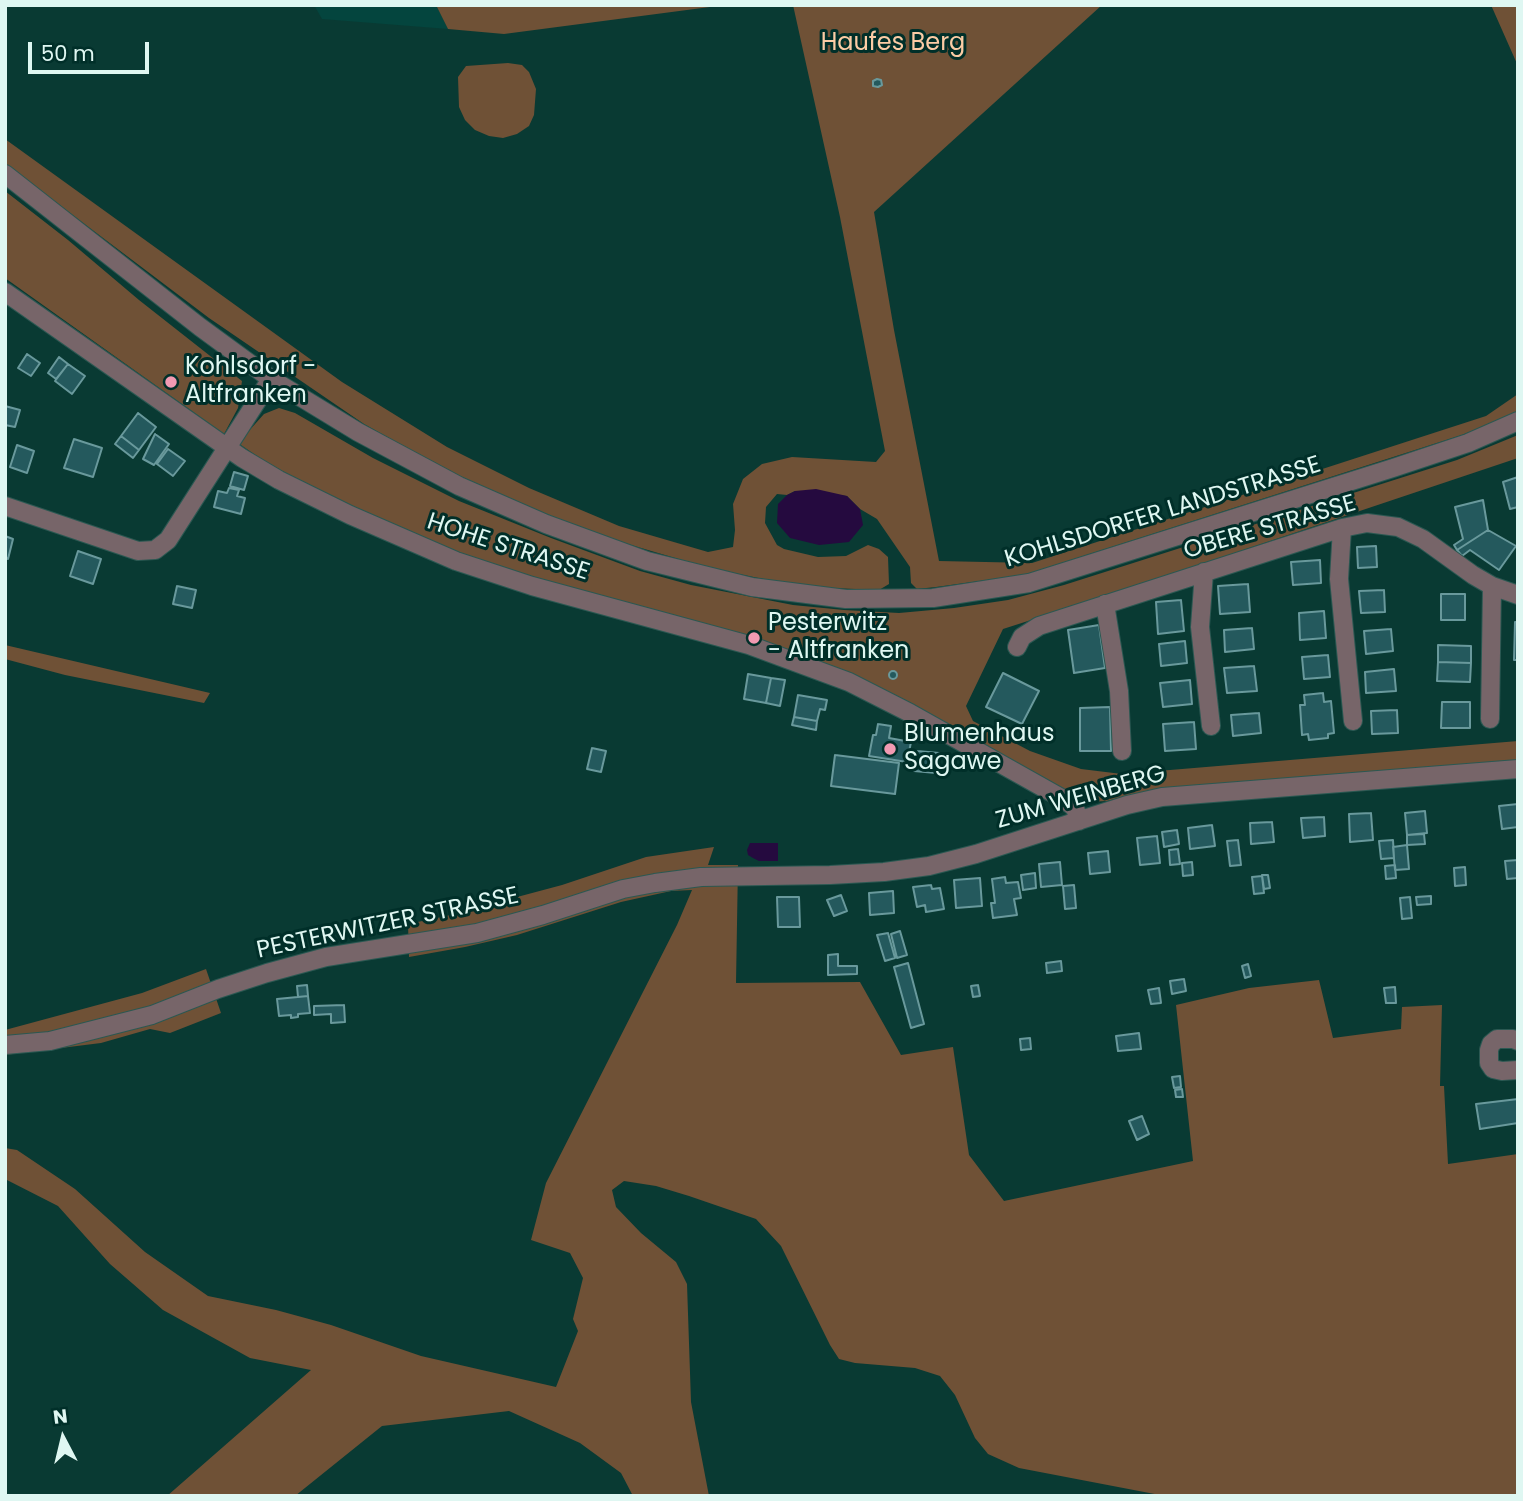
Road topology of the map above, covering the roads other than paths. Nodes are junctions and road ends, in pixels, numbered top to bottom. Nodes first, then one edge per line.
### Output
1 (5, 174) edge
2 (5, 292) edge
3 (271, 379) junction
4 (1518, 421) edge
5 (226, 447) junction
6 (5, 506) edge
7 (1342, 528) junction
8 (1204, 572) junction
9 (1492, 586) junction
10 (1518, 595) edge
11 (1105, 604) junction
12 (1017, 647) dead end
13 (1490, 719) dead end
14 (1353, 721) dead end
15 (1211, 726) dead end
16 (1122, 751) dead end
17 (1518, 769) edge
18 (1079, 821) junction
19 (701, 877) joint
20 (1518, 1041) edge
21 (5, 1045) edge
22 (1518, 1070) edge

1 - 3 street, KOHLSDORFER LANDSTRASSE
2 - 5 street, HOHE STRASSE
3 - 4 street, KOHLSDORFER LANDSTRASSE
3 - 5 street
5 - 6 street
5 - 18 street, HOHE STRASSE
7 - 8 street, OBERE STRASSE
7 - 9 street, OBERE STRASSE
7 - 14 street
8 - 11 street, OBERE STRASSE
8 - 15 street
9 - 10 street, OBERE STRASSE
9 - 13 street
11 - 12 street, OBERE STRASSE
11 - 16 street
17 - 18 street, ZUM WEINBERG
18 - 19 street, ZUM WEINBERG
19 - 21 street, PESTERWITZER STRASSE
20 - 22 street

